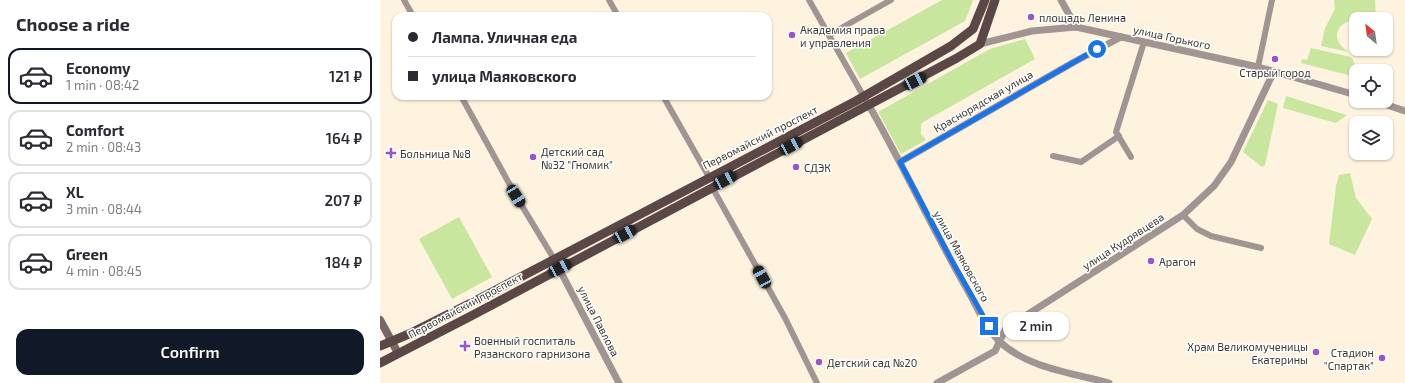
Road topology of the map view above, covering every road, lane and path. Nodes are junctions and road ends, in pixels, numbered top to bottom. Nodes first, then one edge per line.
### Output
1 (404, 0) edge
2 (609, 0) edge
3 (809, 0) edge
4 (891, 0) edge
5 (985, 0) edge
6 (995, 0) edge
7 (1061, 0) edge
8 (1272, 0) edge
9 (411, 12) edge
10 (616, 12) edge
11 (1076, 27) junction
12 (828, 35) junction
13 (1121, 37) junction
14 (1144, 42) junction
15 (980, 44) junction
16 (1258, 67) junction
17 (1274, 71) junction
18 (1349, 93) edge
19 (462, 100) edge
20 (665, 100) edge
21 (866, 101) junction
22 (1393, 107) edge
23 (1405, 111) edge
24 (1119, 136) junction
25 (1053, 156) dead end
26 (1131, 158) dead end
27 (900, 162) junction
28 (709, 177) junction
29 (712, 187) junction
30 (1183, 215) junction
31 (1261, 248) dead end
32 (554, 259) junction
33 (560, 268) junction
34 (380, 320) edge
35 (392, 341) junction
36 (999, 341) junction
37 (380, 346) edge
38 (398, 353) junction
39 (380, 363) edge
40 (619, 383) edge
41 (817, 383) edge
42 (937, 383) edge
43 (1109, 383) edge

1 - 9 street
2 - 10 street
3 - 12 street
4 - 12 street
5 - 21 main road, Первомайский проспект
6 - 15 main road
7 - 11 street
8 - 16 street
11 - 13 street, улица Горького
11 - 15 street, улица Горького
12 - 21 street
13 - 14 street, улица Горького
13 - 27 street, Краснорядская улица
14 - 16 street, улица Горького
14 - 24 street
15 - 21 main road, Первомайский проспект
16 - 17 street, улица Горького
17 - 18 street, улица Горького
17 - 30 street, улица Кудрявцева
19 - 32 street
20 - 28 street
21 - 27 street, улица Маяковского
21 - 28 main road, Первомайский проспект
21 - 29 main road, Первомайский проспект
22 - 23 street
24 - 25 street
24 - 26 street
27 - 36 street, улица Маяковского
28 - 32 main road, Первомайский проспект
29 - 33 main road, Первомайский проспект
29 - 41 street
30 - 31 street
30 - 36 street, улица Кудрявцева
32 - 33 street
32 - 35 main road, Первомайский проспект
33 - 38 main road, Первомайский проспект
33 - 40 street, улица Павлова
34 - 35 main road
35 - 37 main road, Первомайский проспект
35 - 38 main road
36 - 42 street, улица Кудрявцева
36 - 43 street, улица Маяковского
38 - 39 main road, Первомайский проспект

